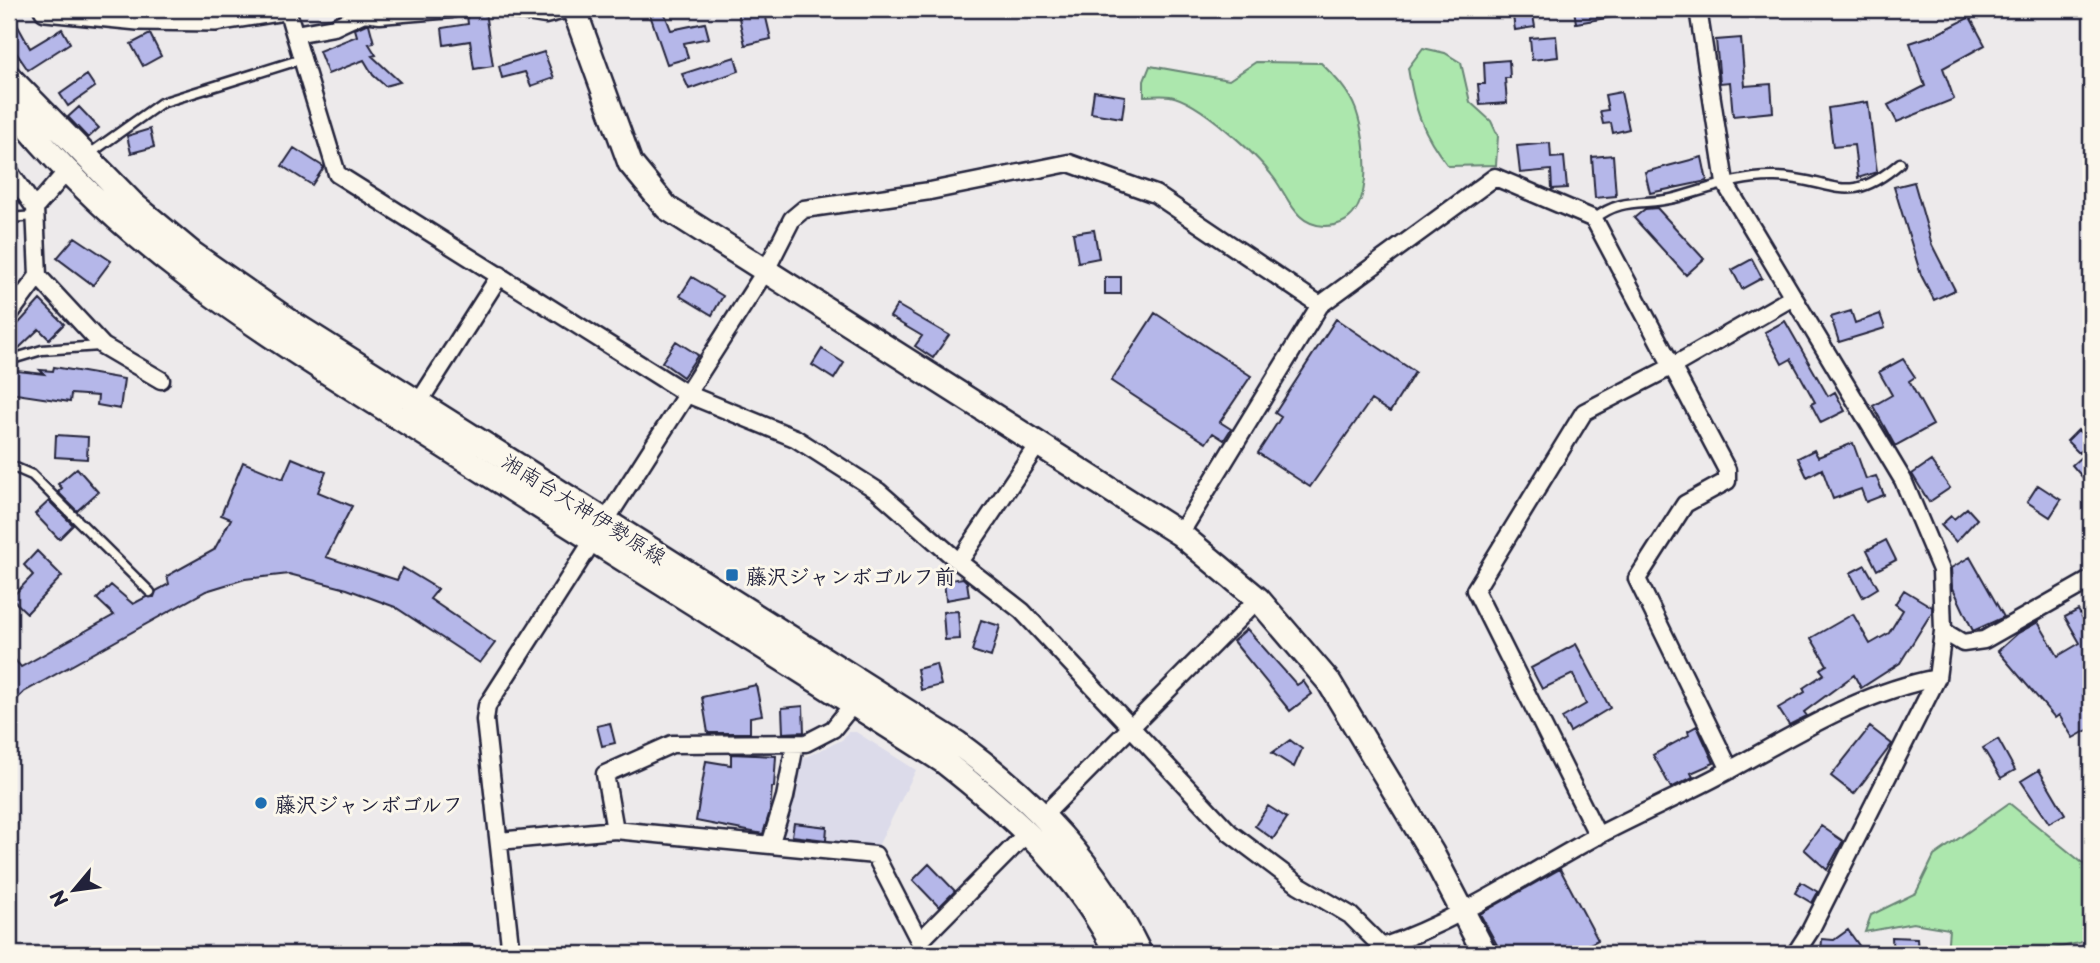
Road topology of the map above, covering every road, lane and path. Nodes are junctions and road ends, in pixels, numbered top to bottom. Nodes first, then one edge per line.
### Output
1 (279, 9) edge
2 (287, 9) edge
3 (452, 9) edge
4 (508, 9) edge
5 (569, 9) edge
6 (574, 9) edge
7 (1698, 9) edge
8 (57, 10) edge
9 (295, 34) junction
10 (302, 59) junction
11 (9, 77) edge
12 (9, 104) edge
13 (86, 157) junction
14 (1899, 163) dead end
15 (9, 171) edge
16 (66, 172) junction
17 (1725, 183) junction
18 (35, 212) junction
19 (9, 218) edge
20 (1594, 219) junction
21 (766, 270) junction
22 (500, 275) junction
23 (38, 276) junction
24 (1793, 297) junction
25 (1320, 304) junction
26 (11, 310) edge
27 (103, 346) junction
28 (9, 360) edge
29 (1673, 366) junction
30 (162, 380) dead end
31 (687, 394) junction
32 (419, 402) junction
33 (1038, 444) junction
34 (9, 465) edge
35 (607, 521) junction
36 (1180, 534) junction
37 (594, 541) junction
38 (959, 562) junction
39 (2091, 580) edge
40 (150, 592) dead end
41 (1258, 599) junction
42 (1943, 631) junction
43 (1937, 678) junction
44 (853, 704) junction
45 (1129, 728) junction
46 (795, 745) junction
47 (1730, 770) junction
48 (1036, 823) junction
49 (615, 830) junction
50 (1598, 836) junction
51 (499, 841) junction
52 (770, 845) junction
53 (1462, 910) junction
54 (923, 948) edge
55 (436, 954) edge
56 (469, 954) edge
57 (511, 954) edge
58 (1117, 954) edge
59 (1140, 954) edge
60 (1485, 954) edge
61 (1796, 954) edge

1 - 8 street
2 - 9 street
3 - 9 street
4 - 5 street
6 - 21 street
7 - 17 street
9 - 10 street
10 - 13 lane
10 - 22 street
11 - 13 street, 湘南台大神伊勢原線
12 - 16 street, 湘南台大神伊勢原線
13 - 32 street, 湘南台大神伊勢原線
14 - 17 lane
15 - 18 street
16 - 18 street
16 - 37 street, 湘南台大神伊勢原線
17 - 20 lane
17 - 24 street
18 - 19 lane
18 - 23 street
20 - 25 street
20 - 29 street
21 - 25 street
21 - 31 street
21 - 33 street
22 - 31 street
22 - 32 street
23 - 26 street
23 - 27 street
24 - 29 street
24 - 42 street
25 - 36 street
27 - 28 lane
27 - 30 street
29 - 47 street
29 - 50 street
31 - 35 street
31 - 38 street
32 - 35 street, 湘南台大神伊勢原線
33 - 36 street
33 - 38 street
34 - 40 lane
35 - 37 street
35 - 48 street, 湘南台大神伊勢原線
36 - 41 street
37 - 44 street, 湘南台大神伊勢原線
37 - 51 street
38 - 45 street
39 - 42 street
41 - 45 street
41 - 53 street
42 - 43 street
43 - 47 street
43 - 61 street
44 - 46 street
44 - 48 street, 湘南台大神伊勢原線
45 - 48 street
45 - 53 street
46 - 49 street
46 - 52 street
47 - 50 street
48 - 54 street
48 - 58 street, 湘南台大神伊勢原線
48 - 59 street, 湘南台大神伊勢原線
49 - 51 street
49 - 52 street
50 - 53 street
51 - 57 street
52 - 54 street
53 - 60 street
55 - 56 street

